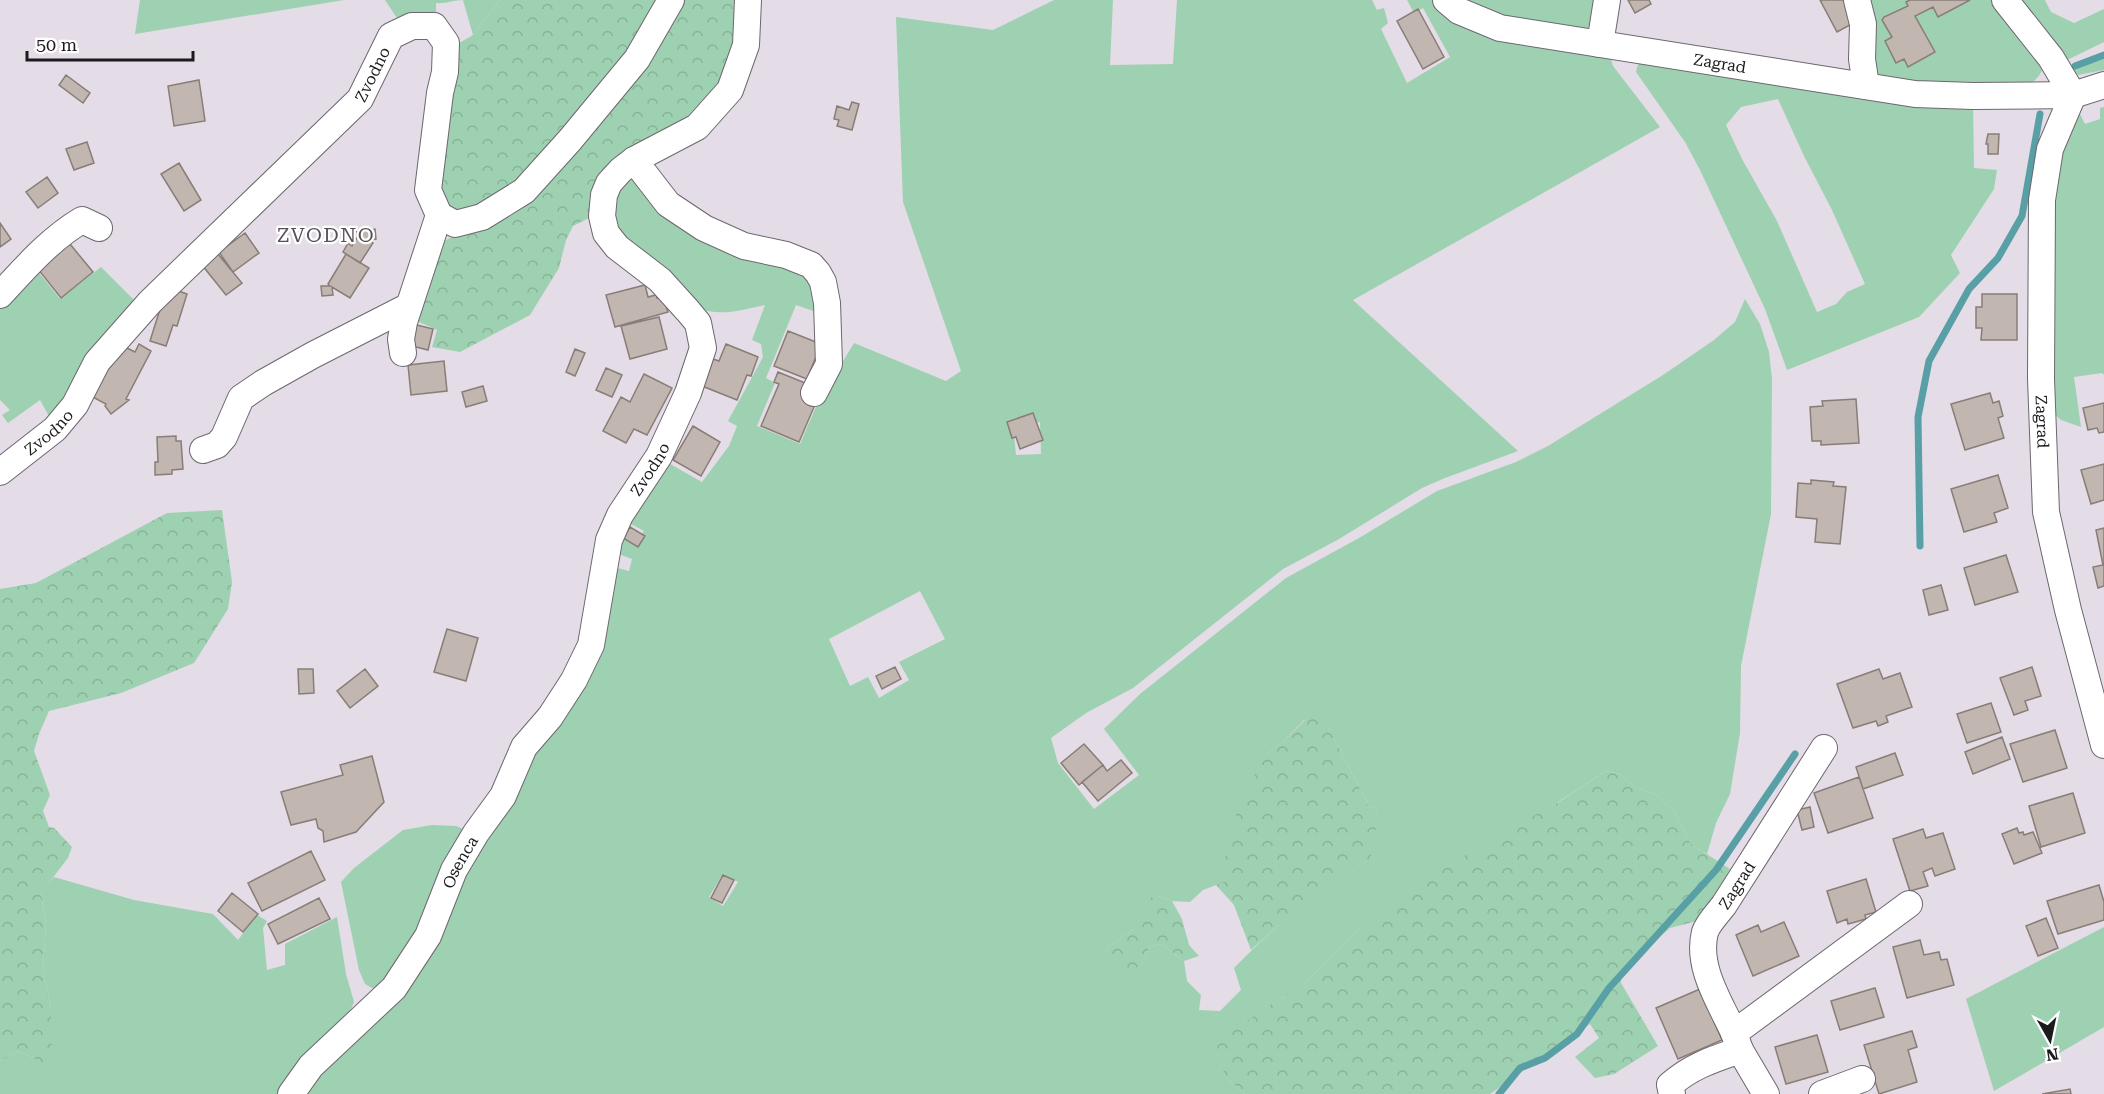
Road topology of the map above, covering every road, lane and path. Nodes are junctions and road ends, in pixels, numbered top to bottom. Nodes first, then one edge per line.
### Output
1 (671, 0) edge
2 (748, 0) edge
3 (1446, 0) edge
4 (1607, 0) edge
5 (1857, 0) edge
6 (2005, 0) edge
7 (1600, 44) junction
8 (2104, 85) edge
9 (1866, 86) junction
10 (2073, 95) junction
11 (634, 160) junction
12 (440, 215) junction
13 (99, 228) dead end
14 (0, 295) edge
15 (409, 306) junction
16 (403, 353) dead end
17 (814, 393) dead end
18 (203, 450) dead end
19 (0, 472) edge
20 (597, 611) joint
21 (2096, 679) edge
22 (2104, 746) edge
23 (1824, 748) dead end
24 (1909, 904) dead end
25 (1737, 1041) junction
26 (1862, 1079) dead end
27 (291, 1094) edge
28 (1672, 1094) edge
29 (1766, 1094) edge
30 (1822, 1094) edge

1 - 12 street
2 - 11 street, Zvodno
3 - 7 street, Zagrad
4 - 7 street
5 - 9 street
6 - 10 street
7 - 9 street, Zagrad
8 - 10 street, Zagrad
9 - 10 street, Zagrad
10 - 21 street, Zagrad
11 - 17 street
11 - 20 street, Zvodno
12 - 15 street
12 - 19 street, Zvodno
13 - 14 street
15 - 16 street
15 - 18 street
20 - 27 street, Osenca
21 - 22 street, Zagrad
23 - 25 street, Zagrad
24 - 25 street
25 - 28 street
25 - 29 street, Zagrad
26 - 30 street

